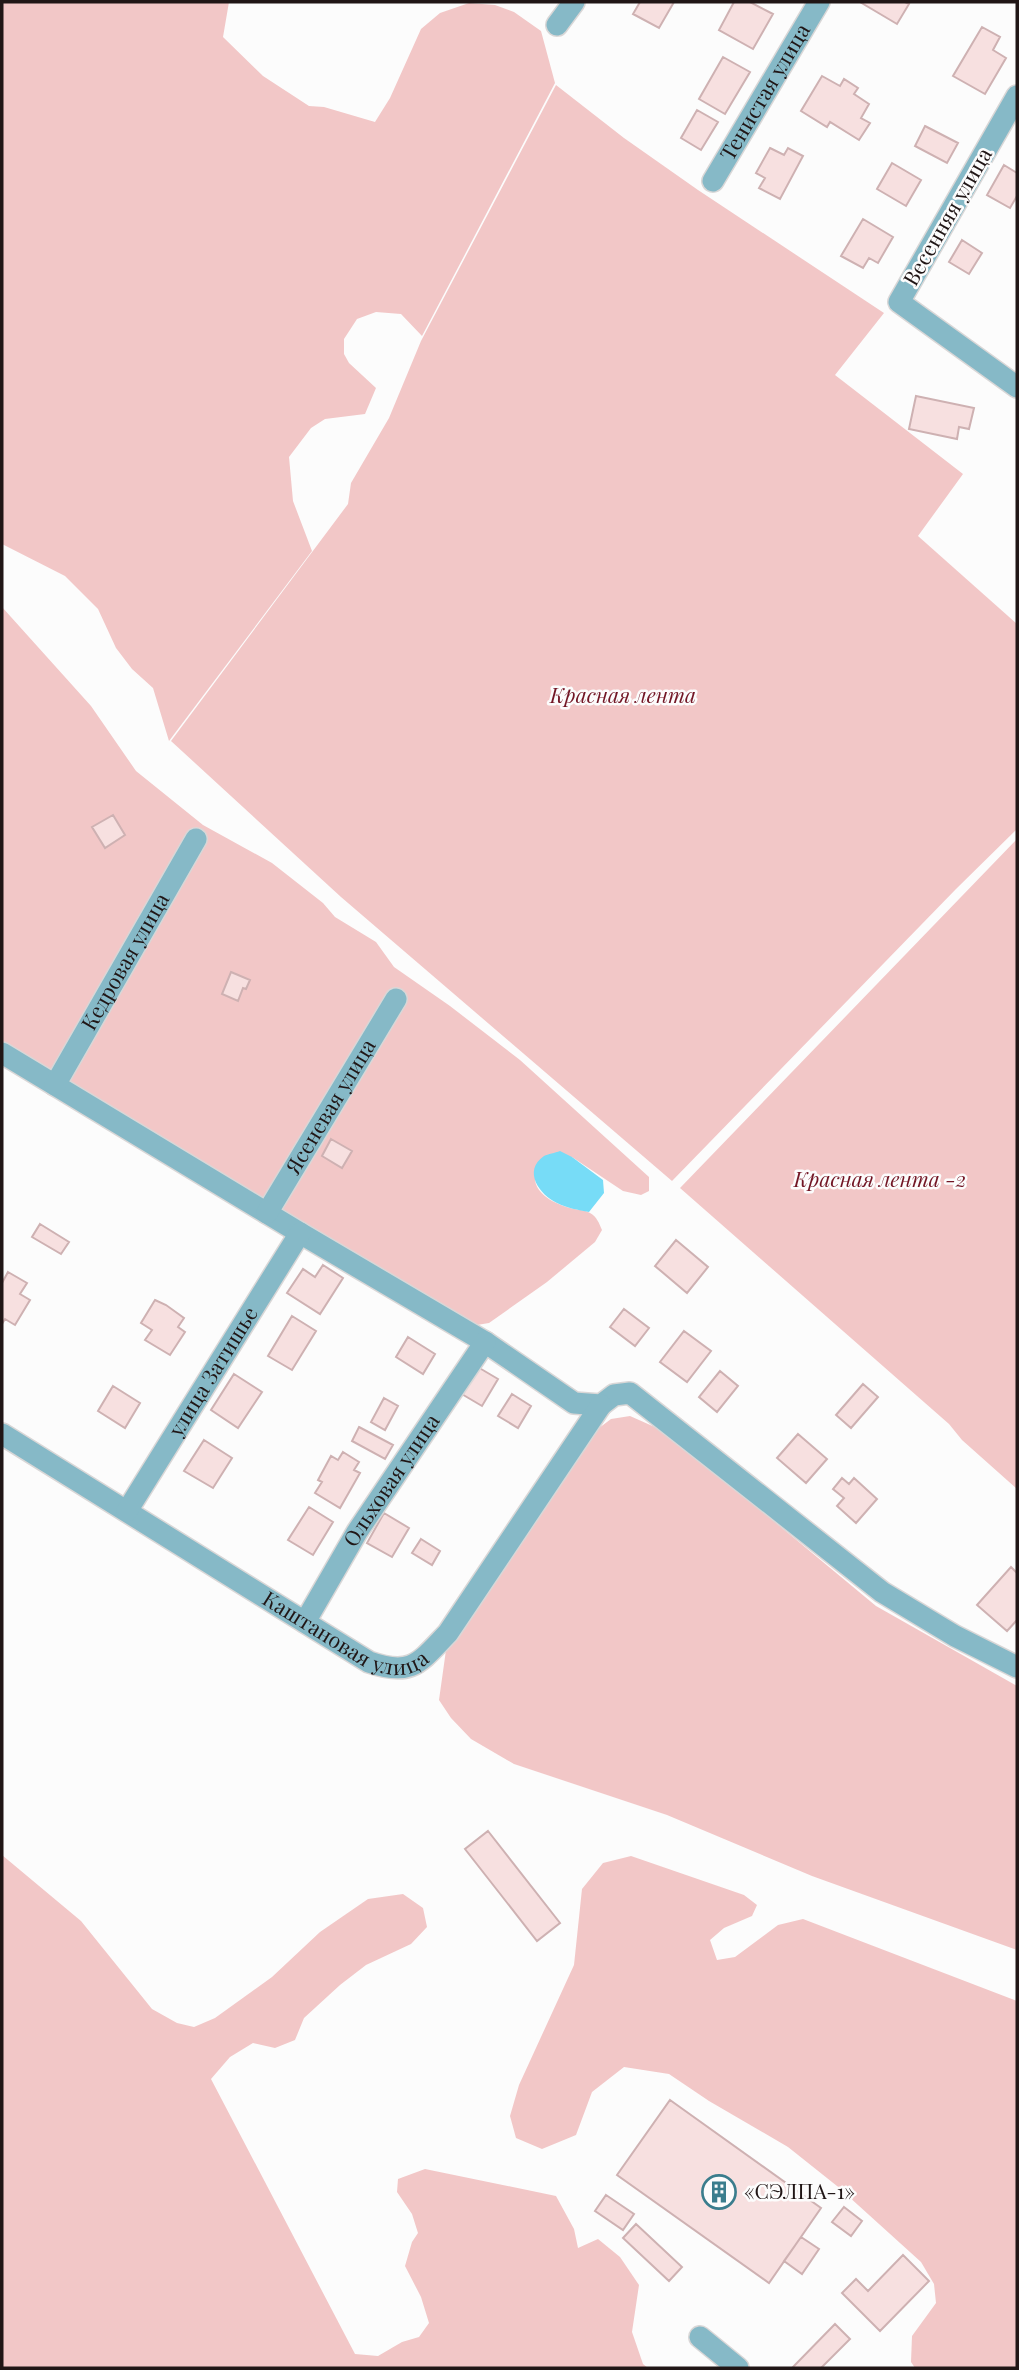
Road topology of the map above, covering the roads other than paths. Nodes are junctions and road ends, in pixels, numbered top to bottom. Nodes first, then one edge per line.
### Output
1 (574, 2) edge
2 (819, 2) edge
3 (557, 25) dead end
4 (1017, 96) edge
5 (713, 181) dead end
6 (1017, 387) edge
7 (196, 839) dead end
8 (396, 999) dead end
9 (2, 1054) edge
10 (55, 1085) junction
11 (267, 1213) junction
12 (300, 1233) junction
13 (485, 1342) junction
14 (601, 1405) junction
15 (2, 1434) edge
16 (127, 1511) junction
17 (305, 1622) junction
18 (1017, 1667) edge
19 (700, 2337) dead end
20 (738, 2368) edge

1 - 3 street
2 - 5 street, Тенистая улица
4 - 6 street, Весенняя улица
7 - 10 street, Кедровая улица
8 - 11 street, Ясеневая улица
9 - 10 street
10 - 11 street
11 - 12 street
12 - 13 street
12 - 16 street, улица Затишье
13 - 14 street
13 - 17 street, Ольховая улица
14 - 17 street, Каштановая улица
14 - 18 street
15 - 16 street, Каштановая улица
16 - 17 street, Каштановая улица
19 - 20 street

